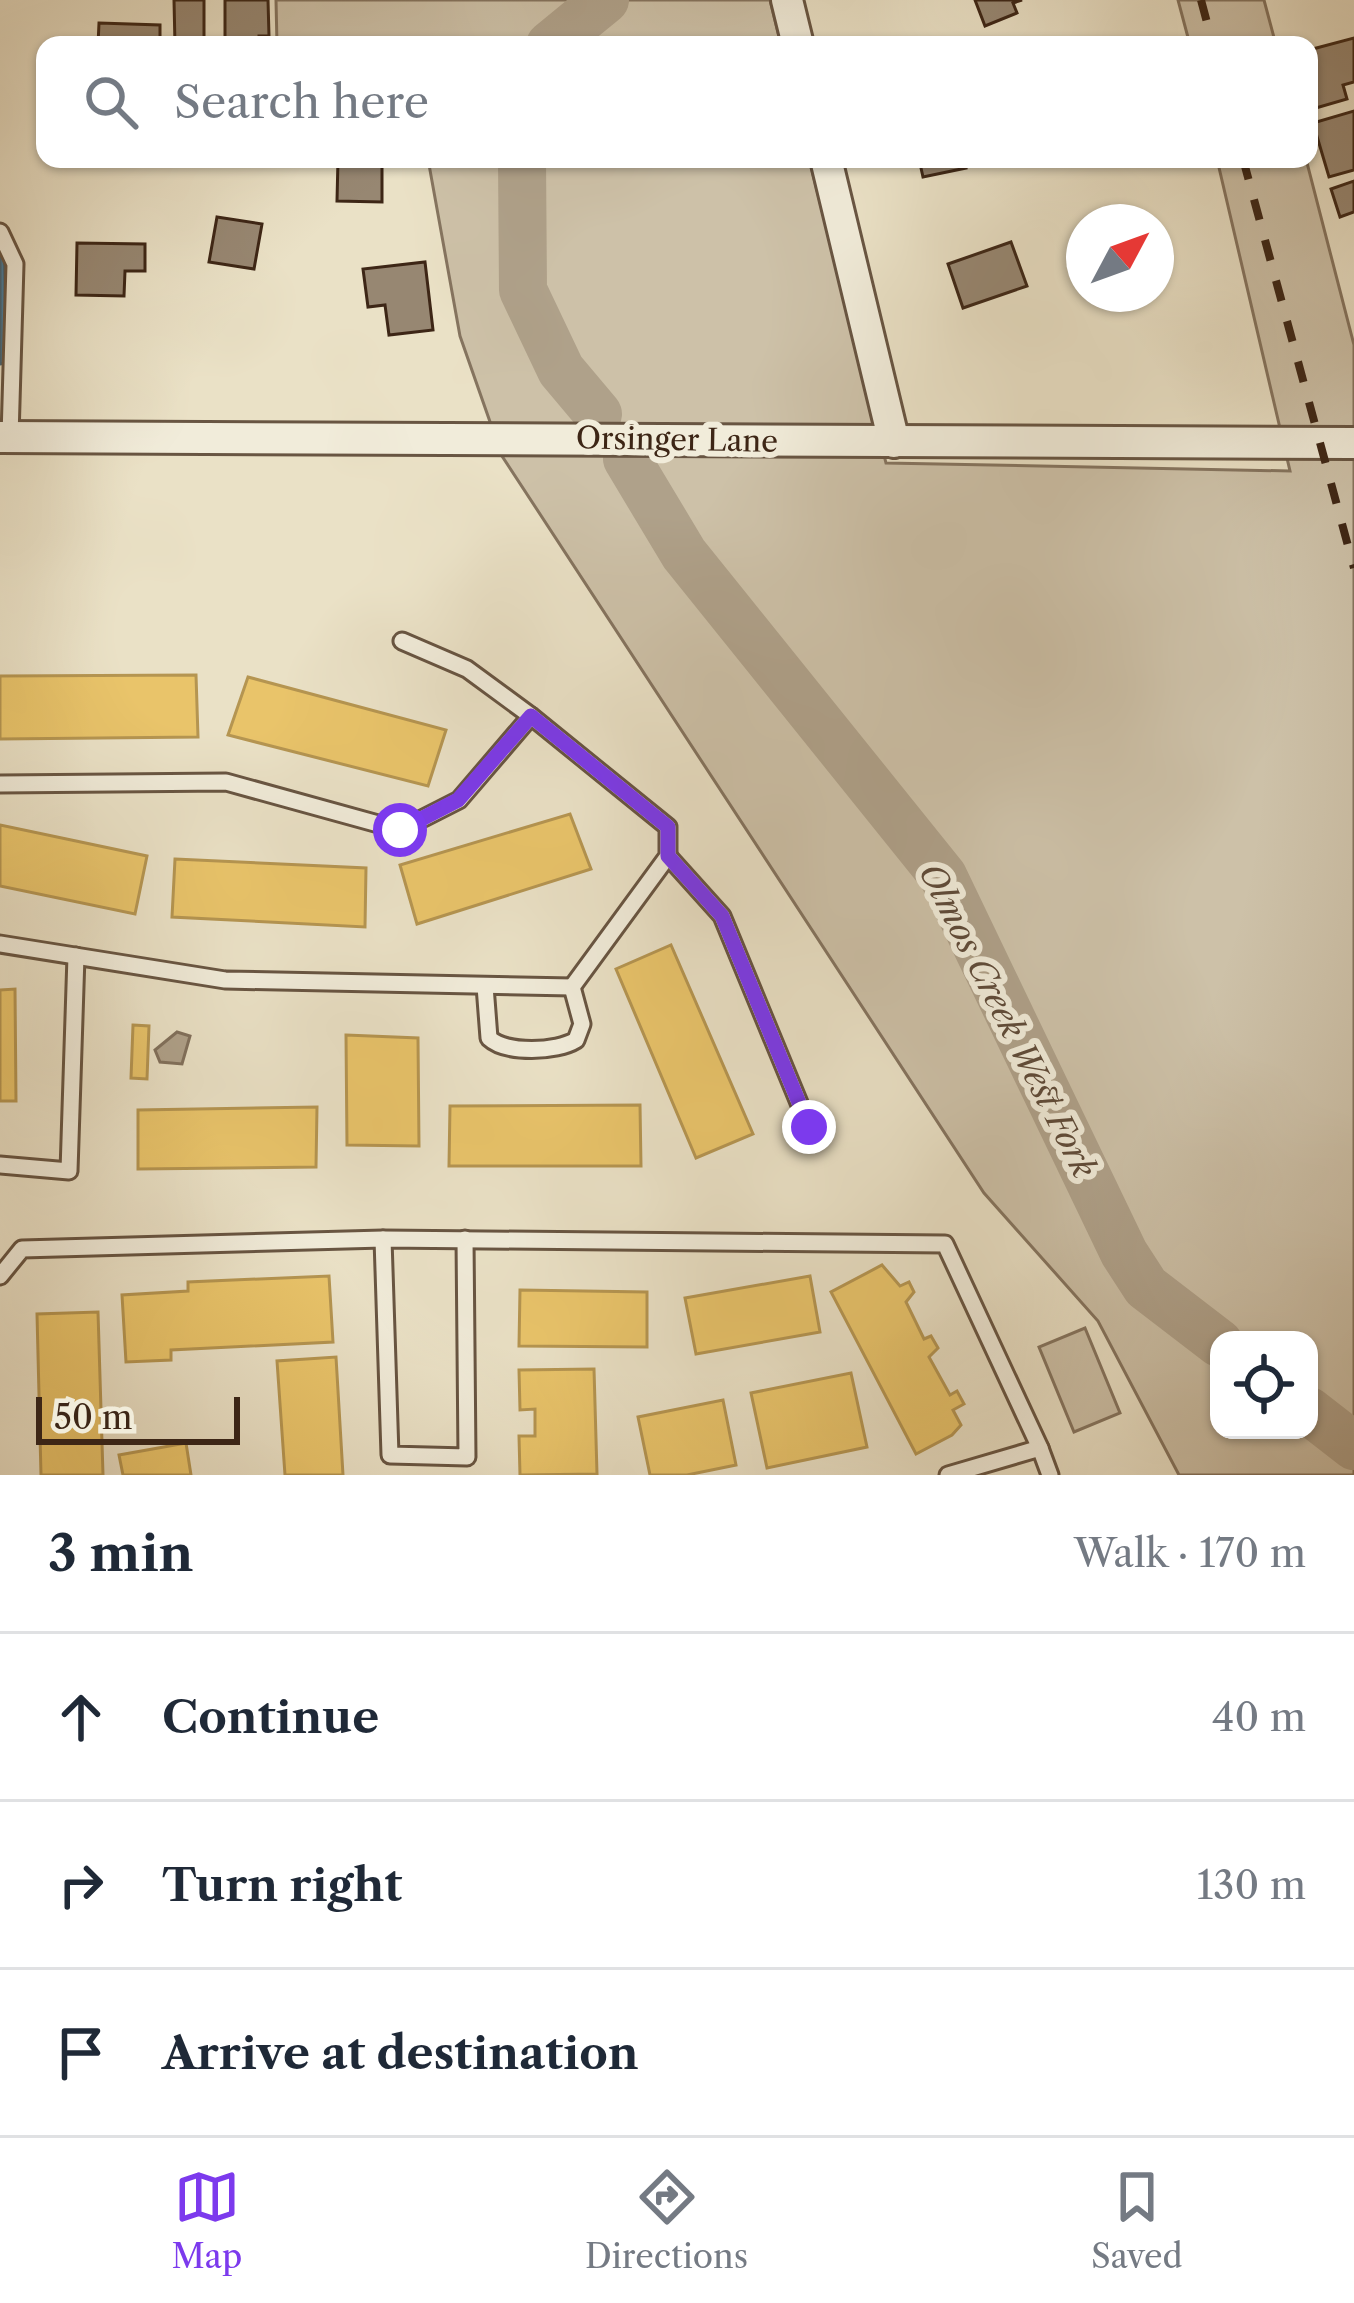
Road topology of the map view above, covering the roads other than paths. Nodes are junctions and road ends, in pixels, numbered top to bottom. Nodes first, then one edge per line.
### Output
1 (787, 0) edge
2 (796, 36) edge
3 (828, 168) edge
4 (0, 232) edge
5 (5, 437) edge
6 (894, 442) junction
7 (1354, 443) edge
8 (402, 641) dead end
9 (531, 716) junction
10 (0, 784) edge
11 (668, 856) junction
12 (0, 944) edge
13 (76, 956) junction
14 (485, 986) junction
15 (572, 988) junction
16 (809, 1127) dead end
17 (0, 1165) edge
18 (383, 1239) junction
19 (465, 1239) junction
20 (0, 1276) edge
21 (1040, 1448) junction
22 (948, 1475) edge
23 (1050, 1475) edge

1 - 2 street
3 - 6 street
4 - 5 lane
5 - 6 street, Orsinger Lane
6 - 7 street, Orsinger Lane
8 - 9 lane
9 - 10 lane
9 - 11 lane
11 - 15 lane
11 - 16 lane
12 - 13 lane
13 - 14 lane
13 - 17 lane
14 - 15 lane
14 - 15 lane
18 - 19 lane
18 - 19 lane
18 - 20 lane
19 - 21 lane
21 - 22 lane
21 - 23 lane

